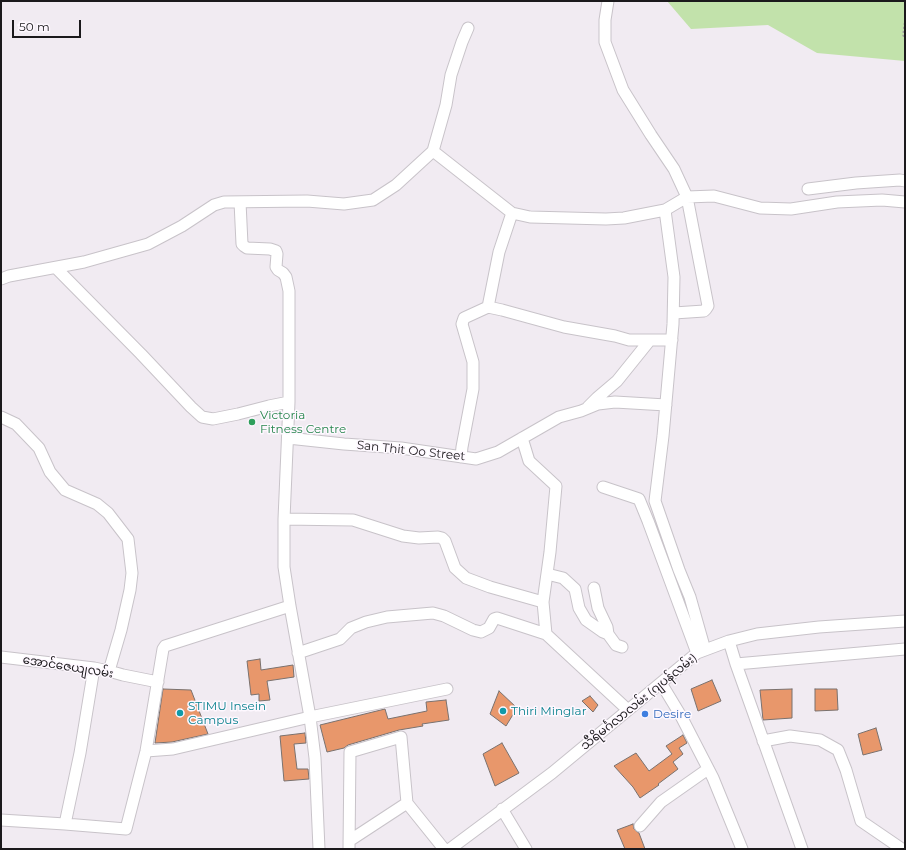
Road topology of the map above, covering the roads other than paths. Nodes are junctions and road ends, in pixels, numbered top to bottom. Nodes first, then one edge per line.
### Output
1 (608, 1) edge
2 (468, 28) dead end
3 (433, 151) junction
4 (905, 181) edge
5 (808, 189) dead end
6 (687, 197) junction
7 (240, 202) junction
8 (905, 202) edge
9 (665, 210) junction
10 (512, 213) junction
11 (56, 268) junction
12 (1, 279) edge
13 (488, 307) junction
14 (674, 313) junction
15 (650, 340) junction
16 (672, 340) junction
17 (289, 402) junction
18 (666, 405) junction
19 (587, 408) junction
20 (1, 417) edge
21 (288, 438) junction
22 (522, 438) junction
23 (461, 457) junction
24 (603, 487) dead end
25 (284, 519) junction
26 (547, 574) junction
27 (594, 588) dead end
28 (543, 602) junction
29 (290, 606) junction
30 (905, 621) edge
31 (546, 634) junction
32 (608, 634) junction
33 (729, 641) junction
34 (622, 646) dead end
35 (905, 649) edge
36 (701, 652) junction
37 (298, 653) junction
38 (1, 657) edge
39 (736, 664) junction
40 (94, 668) junction
41 (108, 671) junction
42 (158, 682) junction
43 (661, 683) junction
44 (447, 689) dead end
45 (628, 710) junction
46 (310, 717) junction
47 (764, 741) junction
48 (146, 751) junction
49 (708, 769) junction
50 (407, 803) junction
51 (502, 809) junction
52 (1, 820) edge
53 (66, 824) junction
54 (640, 826) dead end
55 (349, 845) edge
56 (319, 849) edge
57 (444, 849) edge
58 (450, 849) edge
59 (526, 849) edge
60 (742, 849) edge
61 (802, 849) edge
62 (902, 849) edge

1 - 6 street
2 - 3 street
3 - 7 street
3 - 10 street
4 - 5 street
6 - 8 street
6 - 9 street
6 - 14 street
7 - 11 street
7 - 17 street
9 - 10 street
9 - 14 street
10 - 13 street
11 - 12 street
11 - 17 street
13 - 15 street
13 - 23 street
14 - 16 street
15 - 16 street
15 - 19 street
16 - 18 street
17 - 21 street
18 - 19 street, San Thit Oo Street
18 - 36 street
19 - 22 street, San Thit Oo Street
20 - 41 street
21 - 23 street, San Thit Oo Street
21 - 25 street
22 - 23 street, San Thit Oo Street
22 - 26 street
24 - 36 street
25 - 28 street
25 - 29 street
26 - 28 street
26 - 32 street
27 - 32 street
28 - 31 street
29 - 37 street
29 - 42 street
30 - 33 street, သီရိမင်္ဂလာလမ်း (ဂျပန်လမ်း)
31 - 37 street
31 - 45 street
32 - 34 street
33 - 36 street, သီရိမင်္ဂလာလမ်း (ဂျပန်လမ်း)
33 - 39 street
35 - 39 street
36 - 43 street, သီရိမင်္ဂလာလမ်း (ဂျပန်လမ်း)
37 - 46 street
38 - 40 street, အောင်ဇေယျလမ်း
39 - 47 street
40 - 41 street, အောင်ဇေယျလမ်း
40 - 53 street
41 - 42 street, အောင်ဇေယျလမ်း
42 - 48 street
43 - 45 street, သီရိမင်္ဂလာလမ်း (ဂျပန်လမ်း)
43 - 49 street
44 - 46 street
45 - 51 street, သီရိမင်္ဂလာလမ်း (ဂျပန်လမ်း)
46 - 48 street
46 - 56 street
47 - 61 street
47 - 62 street
48 - 53 street
49 - 54 street
49 - 60 street
50 - 55 street
50 - 55 street
50 - 57 street
51 - 58 street, သီရိမင်္ဂလာလမ်း (ဂျပန်လမ်း)
51 - 59 street
52 - 53 street

